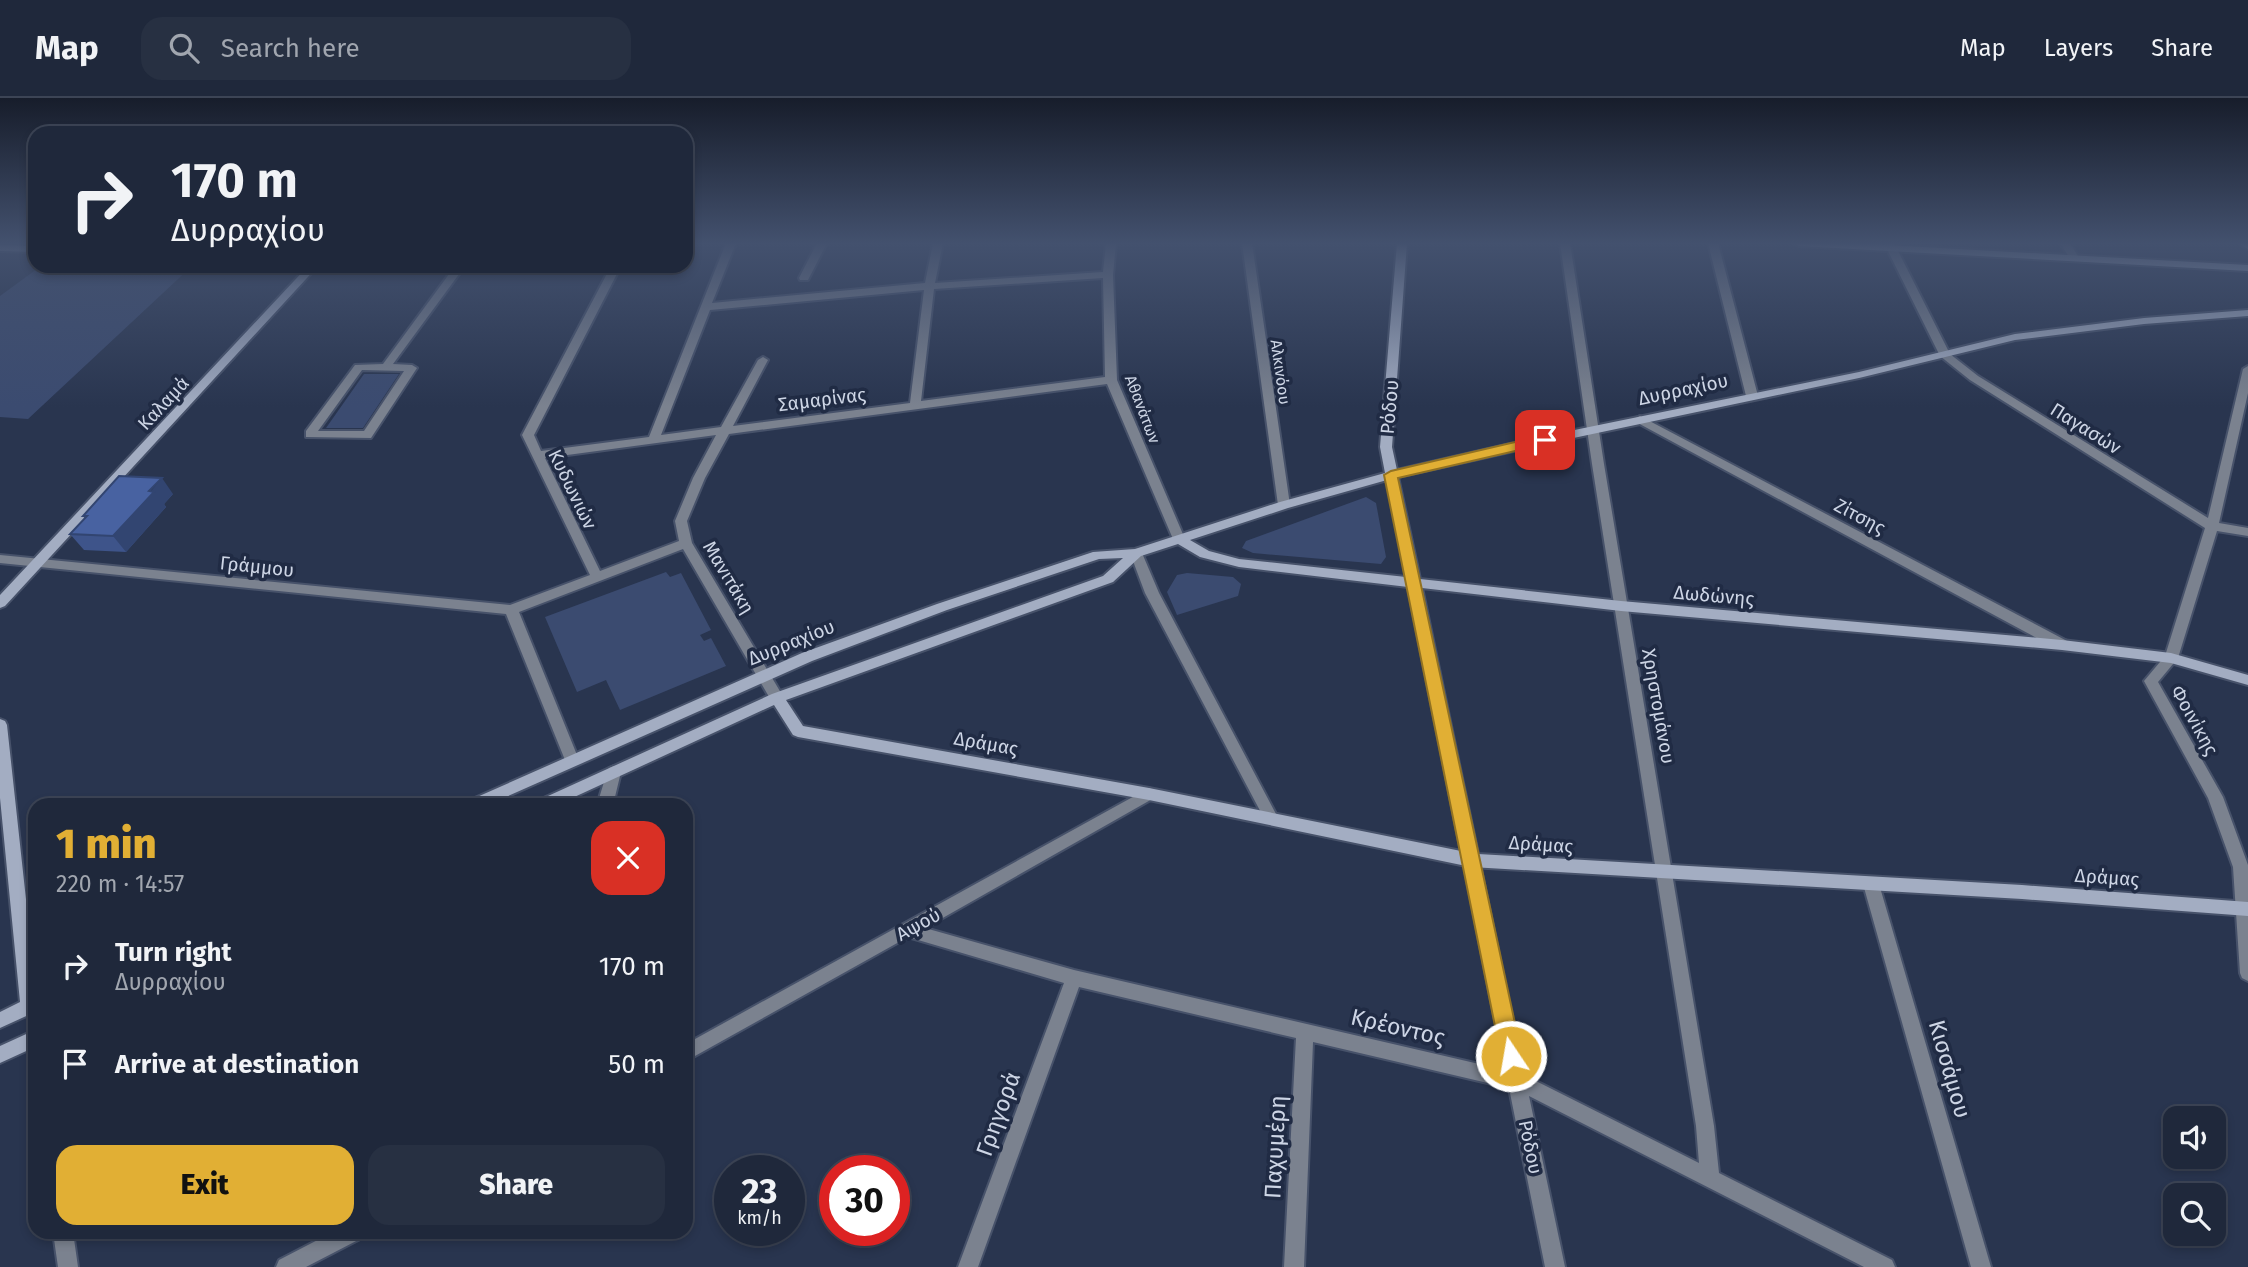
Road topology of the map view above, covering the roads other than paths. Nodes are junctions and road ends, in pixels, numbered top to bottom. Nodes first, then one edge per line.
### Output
1 (284, 298) edge
2 (437, 298) edge
3 (600, 298) edge
4 (711, 298) edge
5 (807, 298) edge
6 (928, 298) edge
7 (1109, 298) edge
8 (1255, 298) edge
9 (1397, 298) edge
10 (1573, 298) edge
11 (1727, 298) edge
12 (1916, 298) edge
13 (707, 307) junction
14 (2248, 313) edge
15 (1945, 356) junction
16 (763, 360) dead end
17 (386, 367) junction
18 (2248, 369) edge
19 (1111, 380) junction
20 (1752, 396) junction
21 (915, 405) junction
22 (1640, 420) junction
23 (726, 429) junction
24 (1591, 430) junction
25 (654, 438) junction
26 (537, 455) junction
27 (1391, 475) junction
28 (1284, 505) junction
29 (2212, 526) junction
30 (2248, 532) edge
31 (1179, 539) junction
32 (687, 543) junction
33 (1136, 553) junction
34 (0, 559) edge
35 (38, 563) junction
36 (597, 578) junction
37 (1413, 583) junction
38 (0, 603) edge
39 (1620, 606) junction
40 (511, 610) junction
41 (2062, 645) junction
42 (2171, 658) junction
43 (762, 675) junction
44 (2248, 680) edge
45 (777, 698) junction
46 (0, 725) edge
47 (2, 759) edge
48 (572, 760) junction
49 (614, 772) junction
50 (1149, 794) junction
51 (488, 798) edge
52 (557, 798) edge
53 (607, 798) edge
54 (1271, 818) junction
55 (1471, 860) junction
56 (1666, 873) junction
57 (1871, 884) junction
58 (2246, 909) edge
59 (908, 930) junction
60 (28, 972) edge
61 (2248, 973) edge
62 (1074, 978) junction
63 (28, 1007) edge
64 (0, 1020) edge
65 (1306, 1030) junction
66 (28, 1041) edge
67 (693, 1050) edge
68 (0, 1055) edge
69 (1517, 1081) junction
70 (1710, 1177) junction
71 (64, 1239) edge
72 (340, 1239) edge
73 (68, 1267) edge
74 (286, 1267) edge
75 (968, 1267) edge
76 (1294, 1267) edge
77 (1555, 1267) edge
78 (1885, 1267) edge
79 (1981, 1267) edge

1 - 35 main road, Καλαμά
2 - 17 street
3 - 26 street, Κυδωνιών
4 - 13 street
5 - 13 street
6 - 21 street
7 - 19 street, Αθανάτων
8 - 28 street, Αλκινόου
9 - 27 main road, Ρόδου
10 - 24 street, Χρηστομάνου
11 - 20 street
12 - 15 street
13 - 25 street
14 - 15 main road, Δυρραχίου
15 - 20 main road, Δυρραχίου
15 - 29 street, Παγασών
16 - 23 street, Μανιτάκη
17 - 17 street
18 - 29 street, Φοινίκης
19 - 21 street, Σαμαρίνας
19 - 31 street, Αθανάτων
20 - 22 main road, Δυρραχίου
21 - 23 street, Σαμαρίνας
22 - 24 main road, Δυρραχίου
22 - 41 street, Ζίτσης
23 - 25 street, Σαμαρίνας
23 - 32 street, Μανιτάκη
24 - 27 main road, Δυρραχίου
24 - 39 street, Χρηστομάνου
25 - 26 street, Σαμαρίνας
26 - 36 street, Κυδωνιών
27 - 28 main road, Δυρραχίου
27 - 37 main road, Ρόδου
28 - 31 main road, Δυρραχίου
29 - 30 street
29 - 42 street, Φοινίκης
31 - 33 main road, Δυρραχίου
31 - 37 main road, Δωδώνης
32 - 36 street, Γράμμου
32 - 43 street, Μανιτάκη
33 - 43 main road, Δυρραχίου
33 - 45 main road, Δυρραχίου
33 - 54 street
34 - 35 street, Γράμμου
35 - 38 main road, Καλαμά
35 - 40 street, Γράμμου
36 - 40 street, Γράμμου
37 - 39 main road, Δωδώνης
37 - 55 main road, Ρόδου
39 - 41 main road, Δωδώνης
39 - 56 street, Χρηστομάνου
40 - 48 street
41 - 42 main road, Δωδώνης
42 - 44 main road, Δωδώνης
42 - 58 street, Φοινίκης
43 - 45 street, Μανιτάκη
43 - 48 main road, Δυρραχίου
45 - 49 main road, Δυρραχίου
45 - 50 main road, Δράμας
46 - 47 main road
47 - 60 main road
48 - 51 main road, Δυρραχίου
49 - 52 main road, Δυρραχίου
49 - 53 street
50 - 54 main road, Δράμας
50 - 59 street, Αψού
54 - 55 main road, Δράμας
55 - 56 main road, Δράμας
55 - 69 street, Ρόδου
56 - 57 main road, Δράμας
56 - 70 street, Χρηστομάνου
57 - 58 main road, Δράμας
57 - 79 street, Κισσάμου
58 - 61 street, Φοινίκης
59 - 62 street, Κρέοντος
59 - 67 street, Αψού
62 - 65 street, Κρέοντος
62 - 75 street, Γρηγορά
63 - 64 main road
65 - 69 street, Κρέοντος
65 - 76 street, Παχυμέρη
66 - 68 main road
69 - 70 street, Κρέοντος
69 - 77 street, Ρόδου
70 - 78 street, Κρέοντος
71 - 73 street
72 - 74 street

